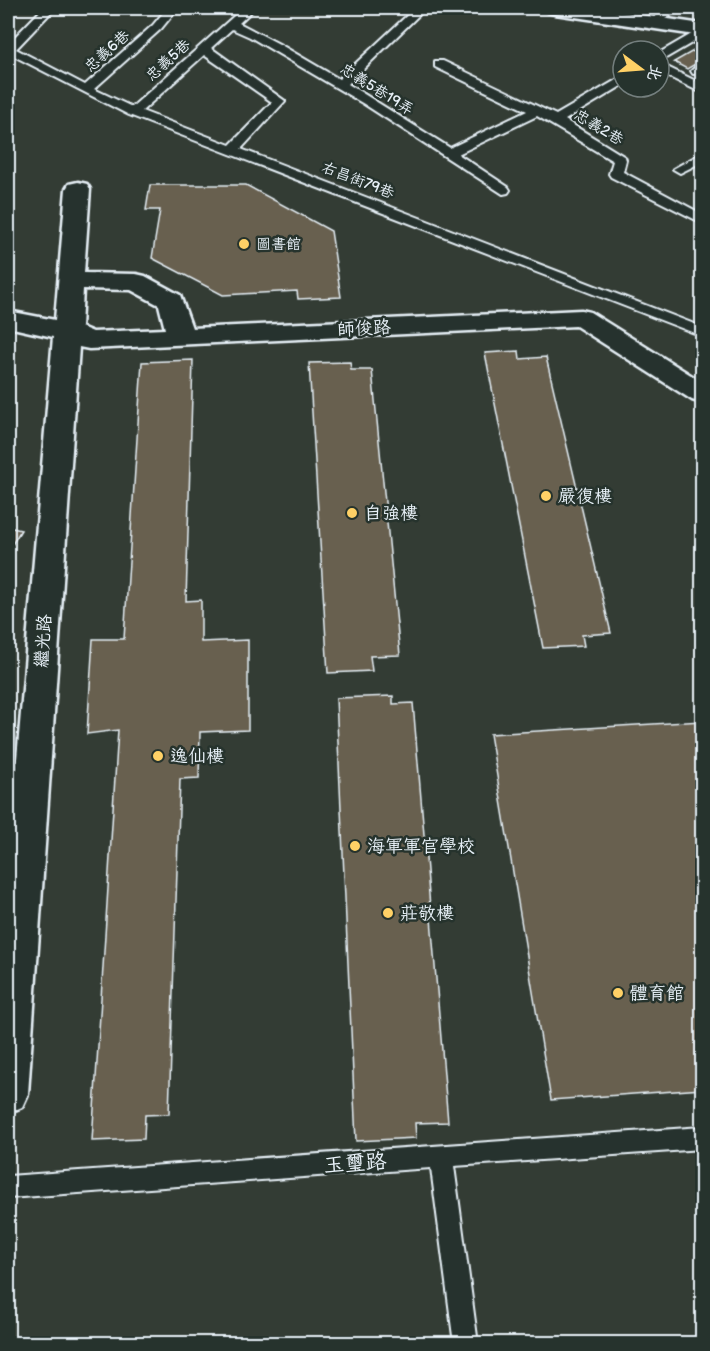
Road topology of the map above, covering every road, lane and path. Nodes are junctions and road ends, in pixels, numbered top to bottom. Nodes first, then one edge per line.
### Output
1 (49, 8) edge
2 (173, 8) edge
3 (249, 8) edge
4 (421, 8) edge
5 (561, 8) edge
6 (674, 8) edge
7 (654, 22) junction
8 (230, 24) junction
9 (702, 31) edge
10 (8, 49) edge
11 (204, 49) junction
12 (671, 50) edge
13 (439, 64) dead end
14 (671, 73) edge
15 (340, 85) junction
16 (611, 87) edge
17 (702, 89) edge
18 (86, 90) junction
19 (537, 111) junction
20 (133, 112) junction
21 (556, 120) junction
22 (233, 150) junction
23 (450, 153) junction
24 (702, 157) edge
25 (680, 169) dead end
26 (78, 189) dead end
27 (503, 190) dead end
28 (702, 219) edge
29 (70, 281) junction
30 (702, 315) edge
31 (8, 319) edge
32 (684, 323) junction
33 (67, 331) junction
34 (702, 332) edge
35 (181, 337) junction
36 (702, 394) edge
37 (8, 1094) edge
38 (702, 1138) edge
39 (441, 1156) junction
40 (8, 1187) edge
41 (466, 1344) edge

1 - 10 lane
2 - 18 lane, 忠義6巷
3 - 8 lane, 忠義5巷
4 - 15 lane
5 - 7 street
6 - 7 lane
7 - 9 street
8 - 11 lane, 忠義5巷
8 - 15 lane, 忠義5巷19弄
9 - 12 lane
10 - 18 lane, 右昌街79巷
11 - 20 lane, 忠義5巷
11 - 22 lane
13 - 19 lane
14 - 17 lane
15 - 23 lane, 忠義5巷19弄
16 - 21 lane
18 - 20 lane, 右昌街79巷
19 - 21 lane
19 - 23 lane
20 - 22 lane, 右昌街79巷
21 - 28 lane, 忠義2巷
22 - 32 lane, 右昌街79巷
23 - 27 lane, 忠義5巷19弄
24 - 25 lane
26 - 29 street, 繼光路
29 - 33 street, 繼光路
29 - 35 street
30 - 32 lane
31 - 33 street, 師俊路
32 - 34 lane, 右昌街79巷
33 - 35 street, 師俊路
33 - 37 street, 繼光路
35 - 36 street, 師俊路
38 - 39 lane, 玉璽路
39 - 40 lane, 玉璽路
39 - 41 lane

